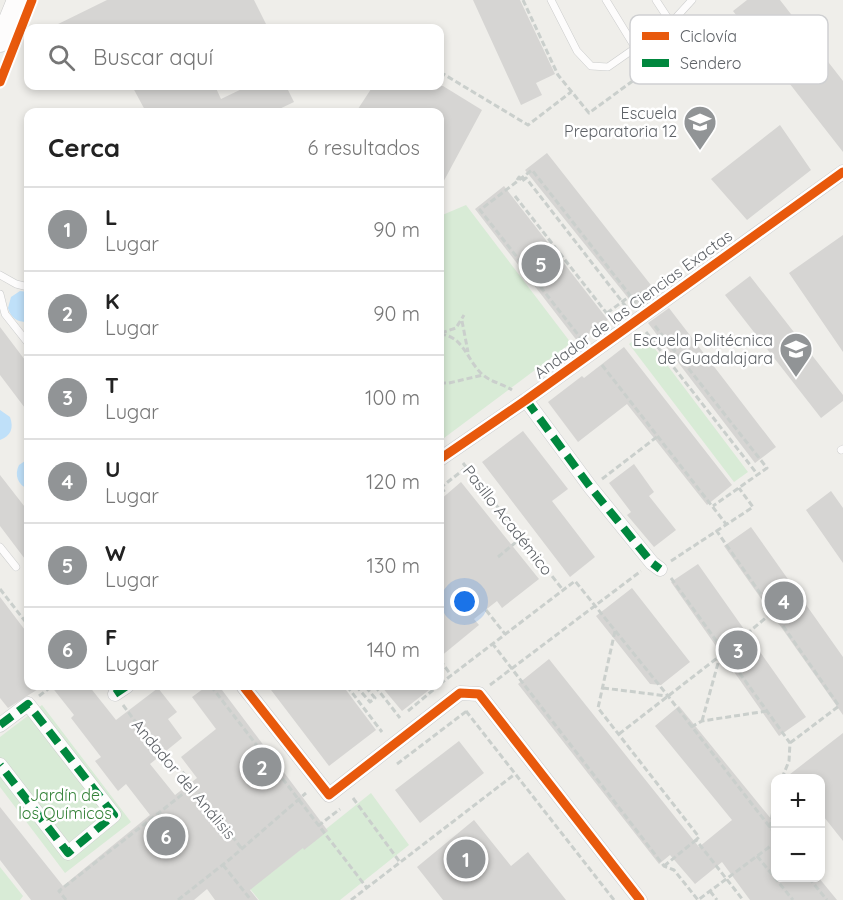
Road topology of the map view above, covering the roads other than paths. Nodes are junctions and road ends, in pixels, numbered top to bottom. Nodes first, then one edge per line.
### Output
1 (17, 0) edge
2 (551, 0) edge
3 (606, 0) edge
4 (656, 0) edge
5 (692, 0) edge
6 (666, 15) edge
7 (678, 15) edge
8 (630, 39) edge
9 (0, 42) edge
10 (630, 53) edge
11 (843, 172) edge
12 (0, 275) edge
13 (24, 286) edge
14 (0, 294) edge
15 (24, 338) edge
16 (526, 400) junction
17 (444, 456) edge
18 (0, 547) edge
19 (656, 566) road end
20 (16, 567) dead end
21 (246, 690) edge
22 (0, 725) edge
23 (0, 765) edge
24 (640, 900) edge

1 - 9 main road
2 - 10 lane
3 - 8 lane
4 - 6 lane
5 - 7 lane
11 - 16 street, Andador de las Ciencias Exactas
12 - 13 lane
14 - 15 lane
16 - 17 street, Andador de las Ciencias Exactas
16 - 19 street
18 - 20 lane
21 - 24 street
22 - 23 street

